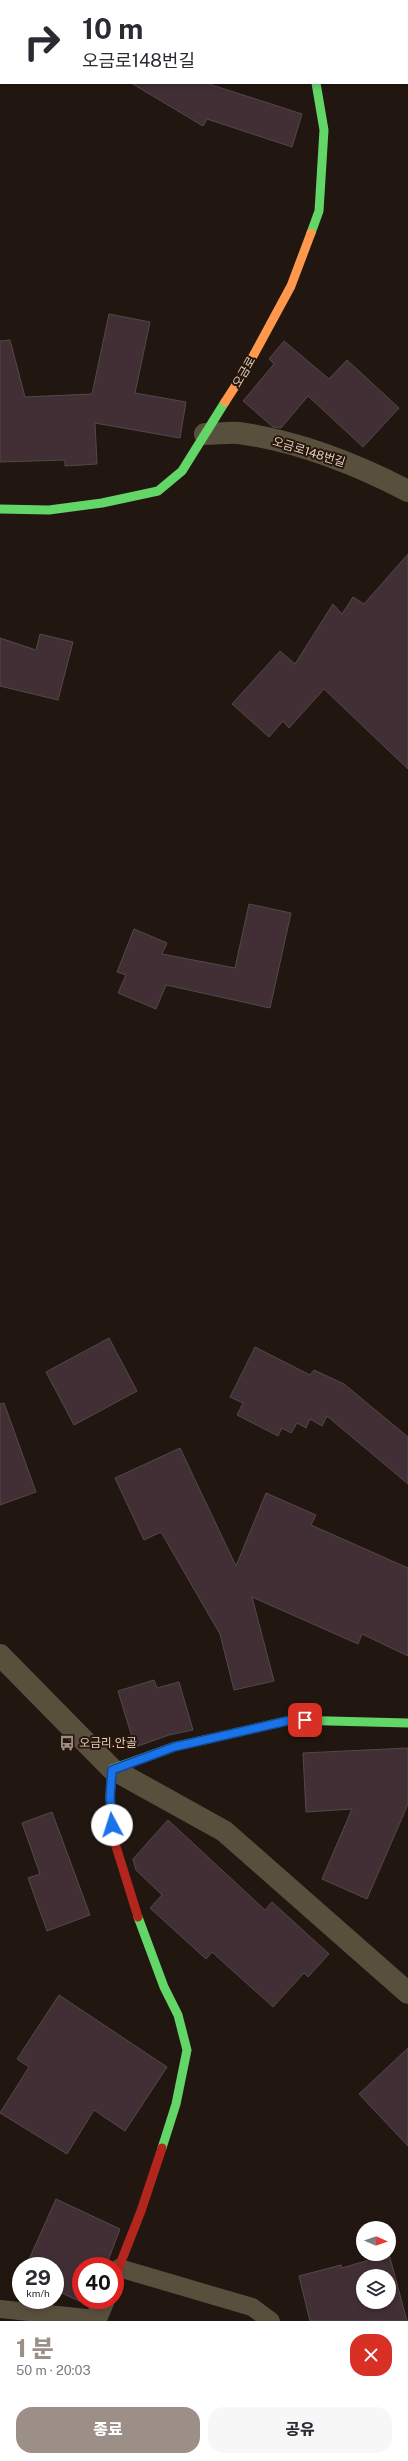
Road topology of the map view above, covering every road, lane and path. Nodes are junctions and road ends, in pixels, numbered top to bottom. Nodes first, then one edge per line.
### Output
1 (316, 84) edge
2 (205, 434) junction
3 (408, 491) edge
4 (0, 509) edge
5 (0, 1655) edge
6 (408, 1723) edge
7 (112, 1770) junction
8 (408, 1993) edge
9 (122, 2257) edge
10 (124, 2274) edge
11 (0, 2309) edge
12 (98, 2313) edge
13 (271, 2321) edge

1 - 2 street, 오금로
2 - 3 street, 오금로148번길
2 - 4 street, 오금로
5 - 7 street
6 - 7 street
7 - 8 street
7 - 9 street
10 - 13 lane
11 - 12 lane

